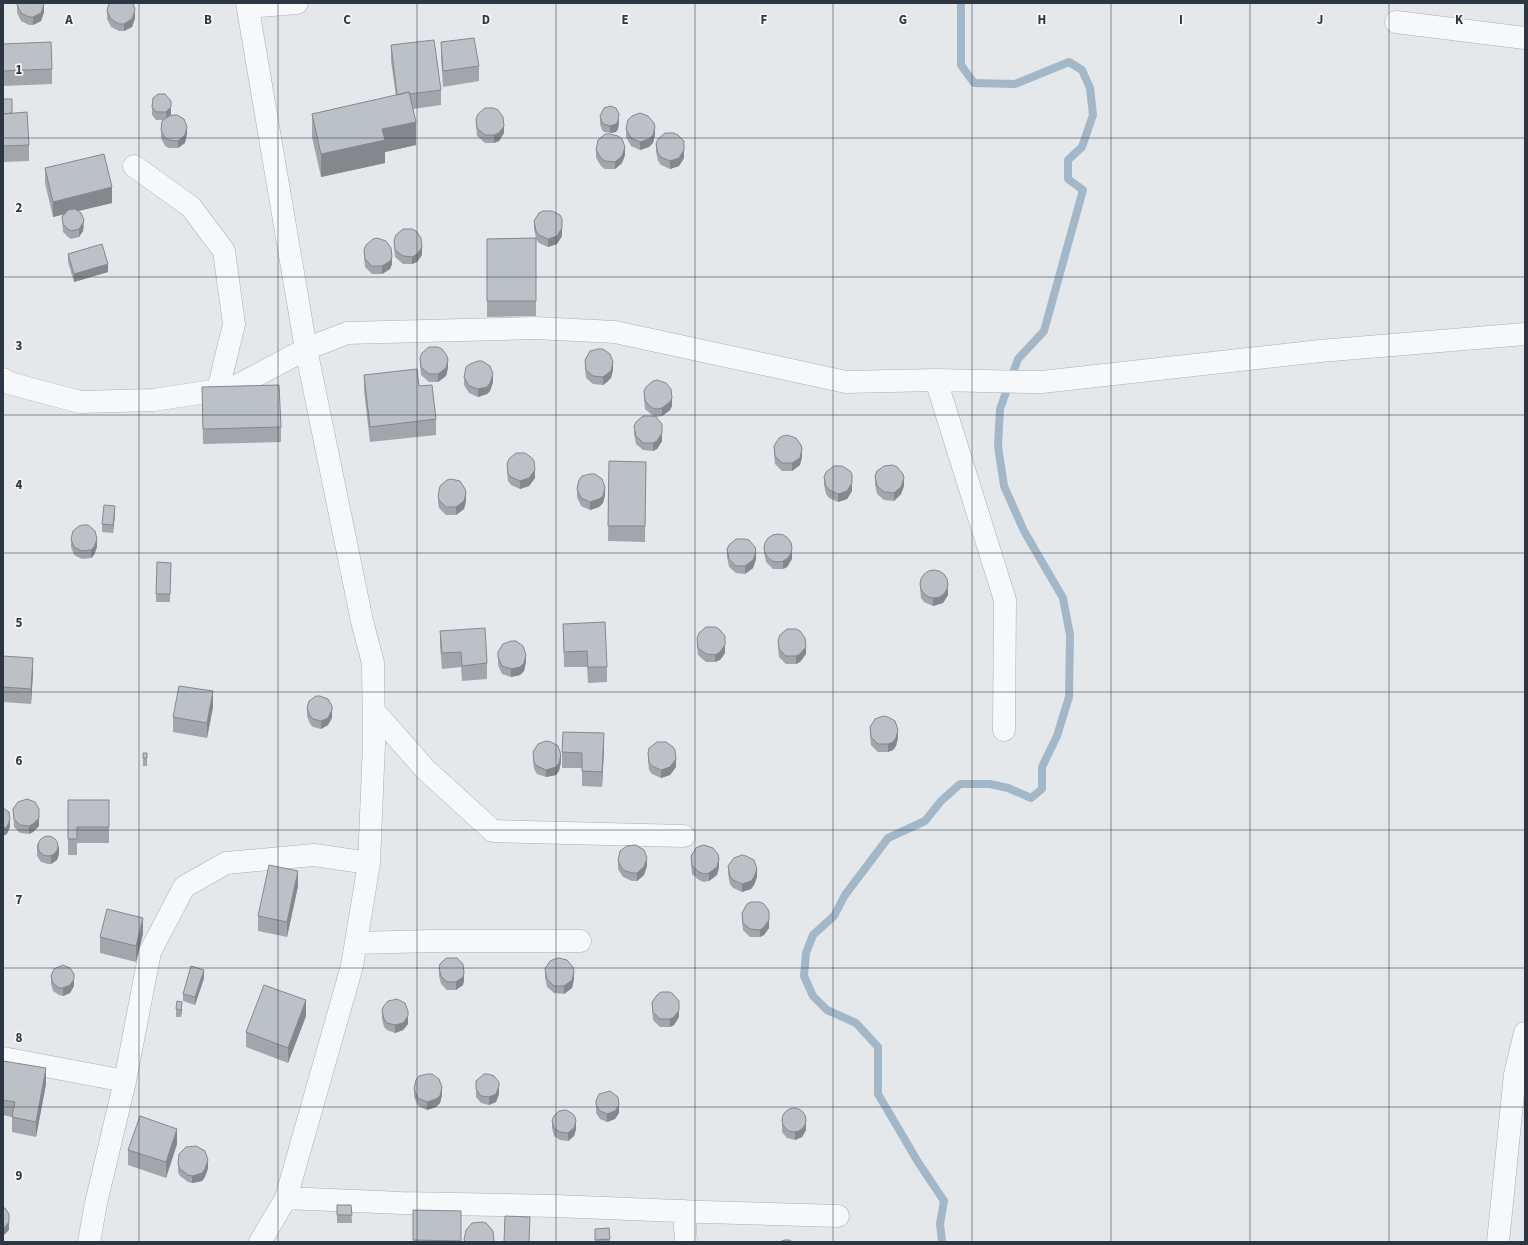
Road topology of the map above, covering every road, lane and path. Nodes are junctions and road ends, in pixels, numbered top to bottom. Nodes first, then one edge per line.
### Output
1 (296, 3) edge
2 (248, 5) edge
3 (1396, 22) dead end
4 (1525, 38) edge
5 (134, 166) dead end
6 (1525, 334) edge
7 (306, 349) junction
8 (3, 379) edge
9 (936, 380) junction
10 (218, 390) junction
11 (374, 710) junction
12 (1004, 730) dead end
13 (684, 836) dead end
14 (369, 864) junction
15 (580, 941) dead end
16 (356, 943) junction
17 (1525, 1033) edge
18 (3, 1058) edge
19 (125, 1081) junction
20 (286, 1198) junction
21 (684, 1211) junction
22 (838, 1216) dead end
23 (89, 1242) edge
24 (260, 1242) edge
25 (686, 1242) edge
26 (1498, 1242) edge

1 - 2 street
2 - 7 street
3 - 4 street
5 - 10 street
6 - 9 street
7 - 9 street
7 - 10 street
7 - 11 street
8 - 10 street
9 - 12 street
11 - 13 street
11 - 14 street
14 - 16 street
14 - 19 street
15 - 16 street
16 - 20 street
17 - 26 street
18 - 19 street
19 - 23 street
20 - 21 street
20 - 24 street
21 - 22 street
21 - 25 street

